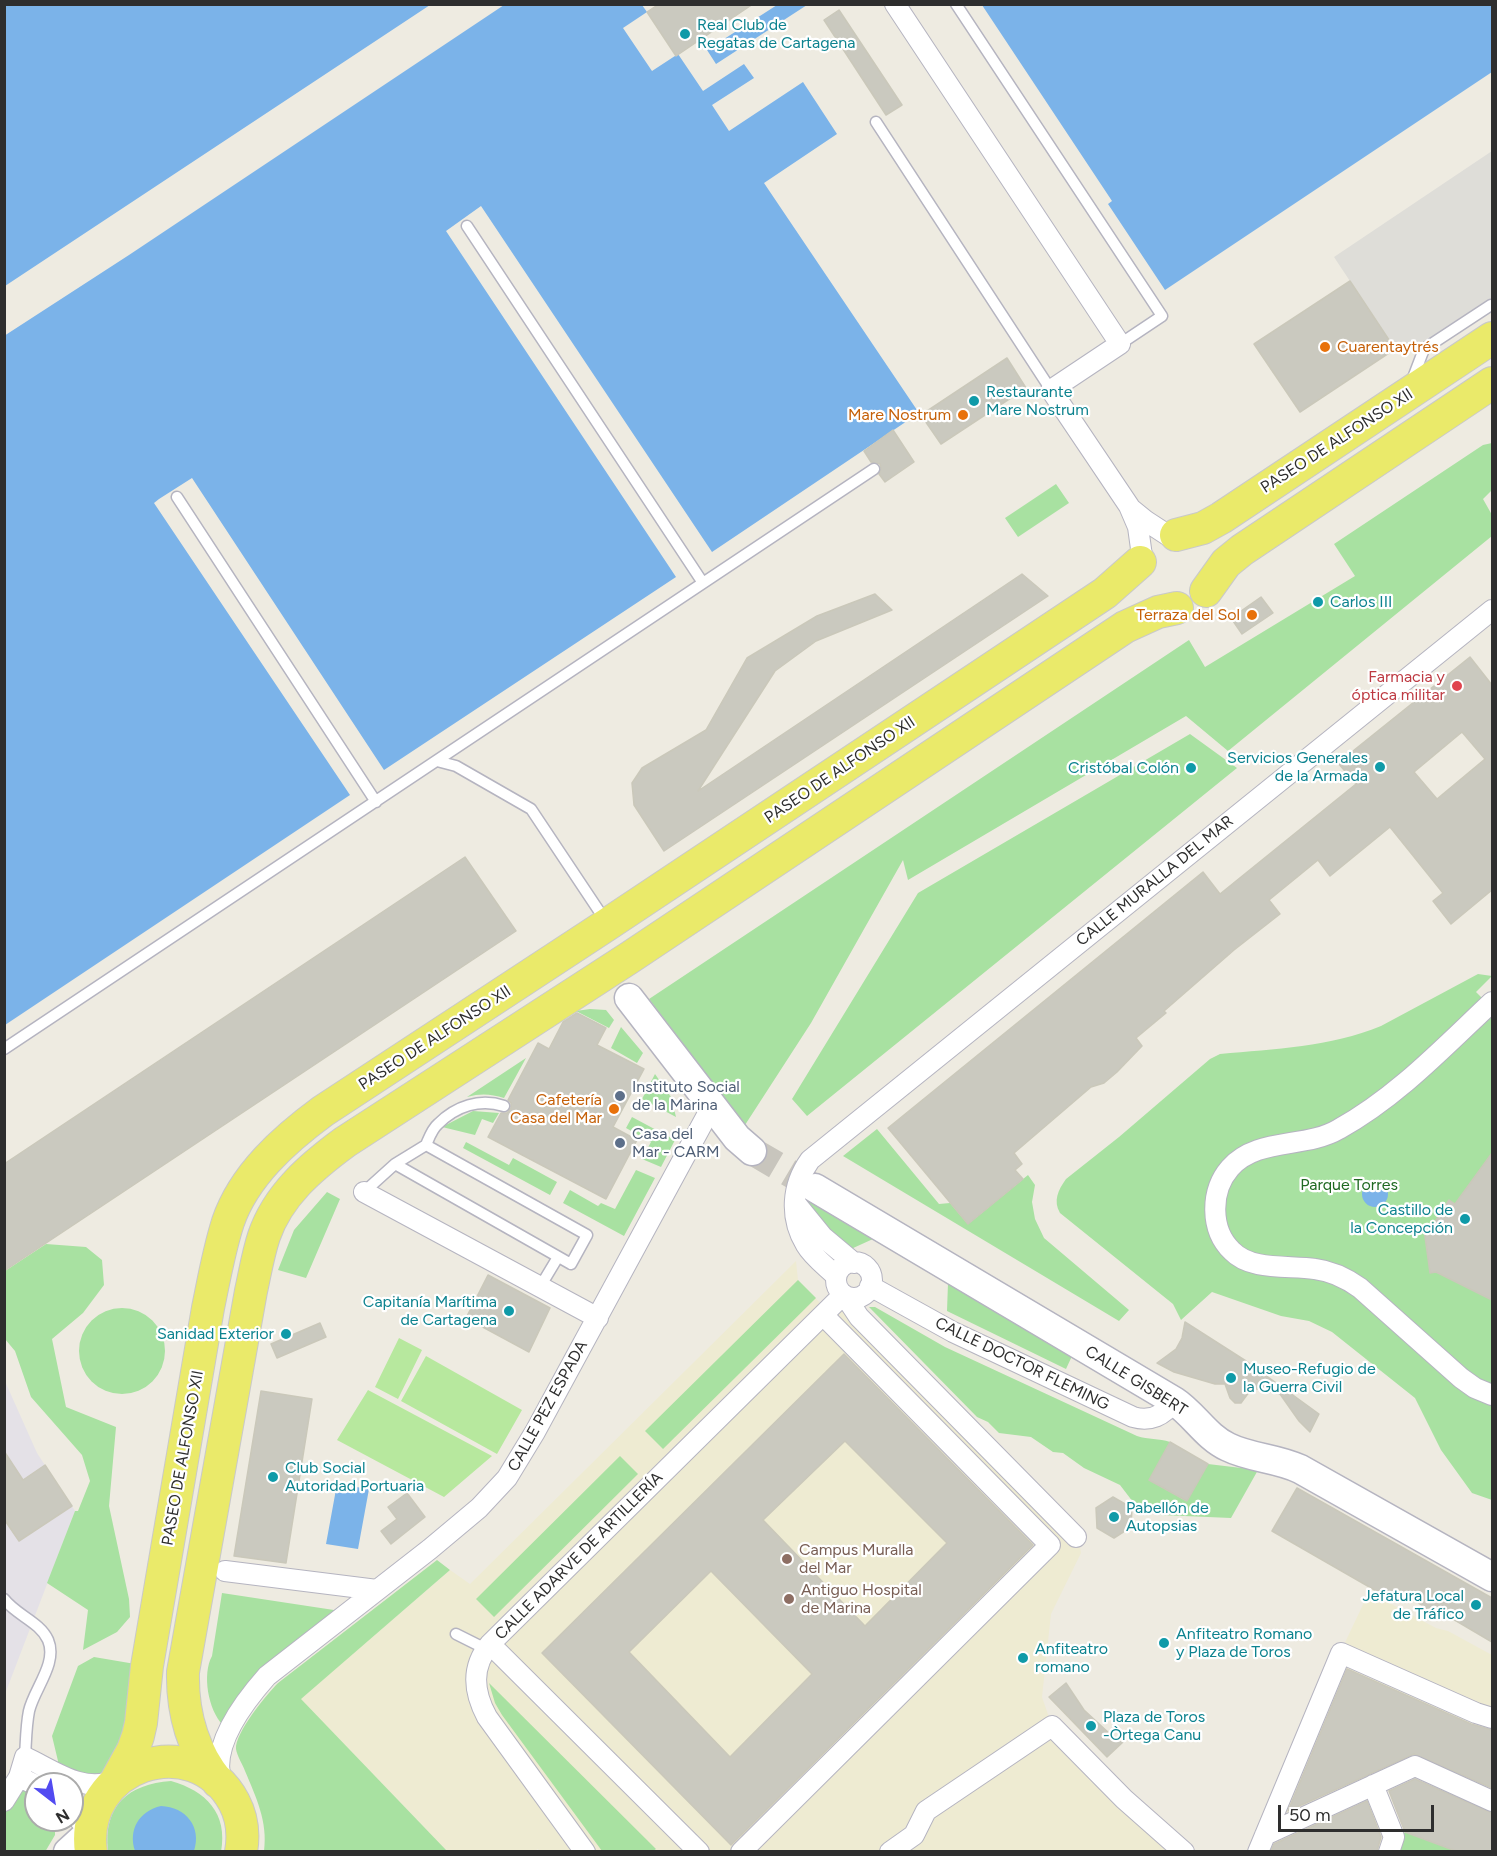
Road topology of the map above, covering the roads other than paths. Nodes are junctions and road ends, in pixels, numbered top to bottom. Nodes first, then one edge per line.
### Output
1 (895, 4) edge
2 (956, 4) edge
3 (876, 122) dead end
4 (467, 226) dead end
5 (1491, 305) edge
6 (1492, 338) edge
7 (1120, 344) junction
8 (1492, 383) edge
9 (1052, 390) junction
10 (1407, 395) junction
11 (874, 470) dead end
12 (177, 496) dead end
13 (1129, 506) junction
14 (1173, 535) junction
15 (1141, 559) junction
16 (703, 583) junction
17 (1206, 591) junction
18 (1177, 608) junction
19 (1492, 610) edge
20 (437, 761) junction
21 (376, 802) junction
22 (608, 924) junction
23 (629, 958) junction
24 (581, 989) junction
25 (629, 998) junction
26 (1492, 1002) edge
27 (4, 1049) edge
28 (504, 1106) dead end
29 (712, 1106) junction
30 (426, 1145) junction
31 (752, 1150) tunnel mouth
32 (395, 1164) junction
33 (364, 1192) joint
34 (805, 1196) junction
35 (558, 1257) junction
36 (854, 1263) junction
37 (870, 1286) junction
38 (540, 1287) junction
39 (842, 1289) junction
40 (823, 1315) junction
41 (598, 1318) junction
42 (1492, 1395) edge
43 (1174, 1401) junction
44 (1076, 1537) dead end
45 (225, 1571) dead end
46 (1492, 1577) edge
47 (376, 1590) junction
48 (4, 1599) edge
49 (456, 1634) dead end
50 (488, 1646) junction
51 (1492, 1718) edge
52 (26, 1757) junction
53 (27, 1772) edge
54 (117, 1779) junction
55 (24, 1784) edge
56 (221, 1785) junction
57 (1373, 1785) junction
58 (4, 1801) edge
59 (1492, 1801) edge
60 (80, 1837) edge
61 (1261, 1843) edge
62 (695, 1848) edge
63 (901, 1848) edge
64 (242, 1850) edge
65 (585, 1851) edge
66 (741, 1851) edge
67 (1184, 1851) edge
68 (1389, 1851) edge

1 - 7 street
2 - 7 lane
3 - 9 lane
4 - 16 lane
5 - 10 lane
6 - 10 main road, PASEO DE ALFONSO XII
7 - 9 street
8 - 17 main road
9 - 13 street
10 - 14 main road, PASEO DE ALFONSO XII
11 - 16 lane
12 - 21 lane
13 - 14 street
13 - 15 street
14 - 15 main road
14 - 17 main road
15 - 18 main road
15 - 22 main road, PASEO DE ALFONSO XII
16 - 20 lane
17 - 18 main road
18 - 23 main road
19 - 34 street, CALLE MURALLA DEL MAR
20 - 21 lane
20 - 22 lane
21 - 27 lane
22 - 23 main road
22 - 54 main road, PASEO DE ALFONSO XII
23 - 24 main road
23 - 25 street
24 - 25 street
24 - 56 main road
25 - 29 street
26 - 42 street
28 - 30 lane
29 - 31 street
29 - 41 street, CALLE PEZ ESPADA
30 - 32 lane
30 - 35 lane
32 - 33 lane
32 - 35 lane
33 - 38 street
34 - 36 street
34 - 39 street
34 - 43 street, CALLE GISBERT
35 - 38 lane
36 - 37 street
36 - 39 street
37 - 39 street
37 - 43 street, CALLE DOCTOR FLEMING
38 - 41 street
39 - 40 street, CALLE ADARVE DE ARTILLERÍA
39 - 44 street
40 - 50 street, CALLE ADARVE DE ARTILLERÍA
40 - 66 street
41 - 47 street, CALLE PEZ ESPADA
43 - 46 street, CALLE GISBERT
45 - 47 street
47 - 56 street, CALLE PEZ ESPADA
48 - 52 lane
49 - 50 lane
50 - 62 street
50 - 65 street, CALLE ADARVE DE ARTILLERÍA
51 - 61 street
52 - 53 street
52 - 54 street
54 - 56 main road
54 - 60 main road, PASEO DE ALFONSO XII
55 - 58 street
56 - 64 main road
57 - 59 street
57 - 61 street
57 - 68 street
63 - 67 street

